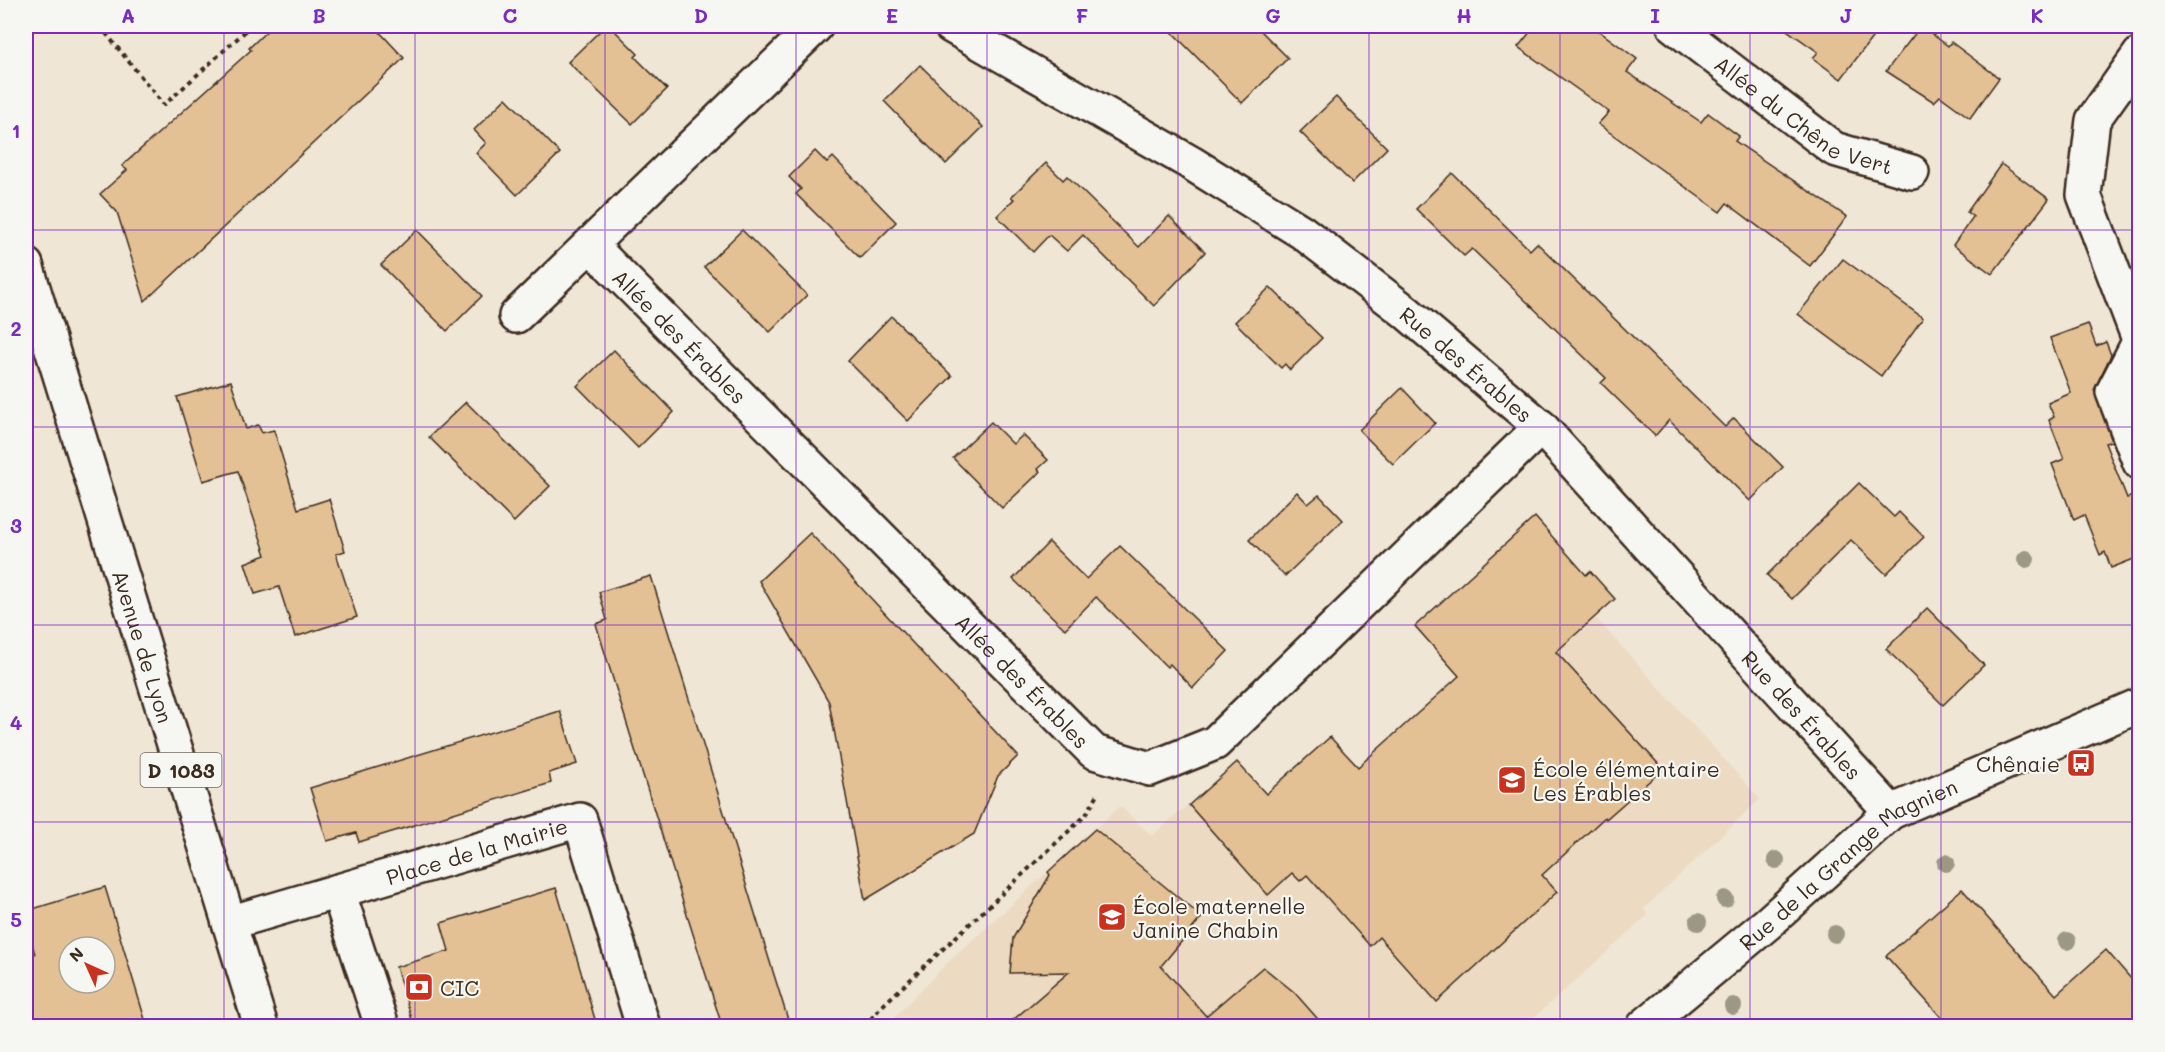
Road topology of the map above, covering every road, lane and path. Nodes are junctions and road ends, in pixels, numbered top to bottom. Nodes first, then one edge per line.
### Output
1 (100, 26) edge
2 (250, 26) edge
3 (816, 26) edge
4 (951, 26) edge
5 (1674, 26) edge
6 (2139, 54) edge
7 (1912, 172) dead end
8 (590, 244) junction
9 (26, 266) edge
10 (516, 316) dead end
11 (1542, 427) junction
12 (2139, 463) edge
13 (2139, 705) edge
14 (1118, 759) junction
15 (1891, 812) junction
16 (338, 891) junction
17 (229, 923) junction
18 (261, 1026) edge
19 (382, 1026) edge
20 (643, 1026) edge
21 (865, 1026) edge
22 (1644, 1026) edge

1 - 2 path
3 - 8 street
4 - 11 street, Rue des Érables
5 - 7 street, Allée du Chêne Vert
6 - 12 street
8 - 10 street
8 - 14 street, Allée des Érables
9 - 17 street, Avenue de Lyon / D 1083
11 - 14 street, Allée des Érables
11 - 15 street, Rue des Érables
13 - 15 street, Rue de la Grange Magnien
14 - 21 path
15 - 22 street, Rue de la Grange Magnien
16 - 17 street, Place de la Mairie
16 - 19 street
16 - 20 street, Place de la Mairie
17 - 18 street, Avenue de Lyon / D 1083

